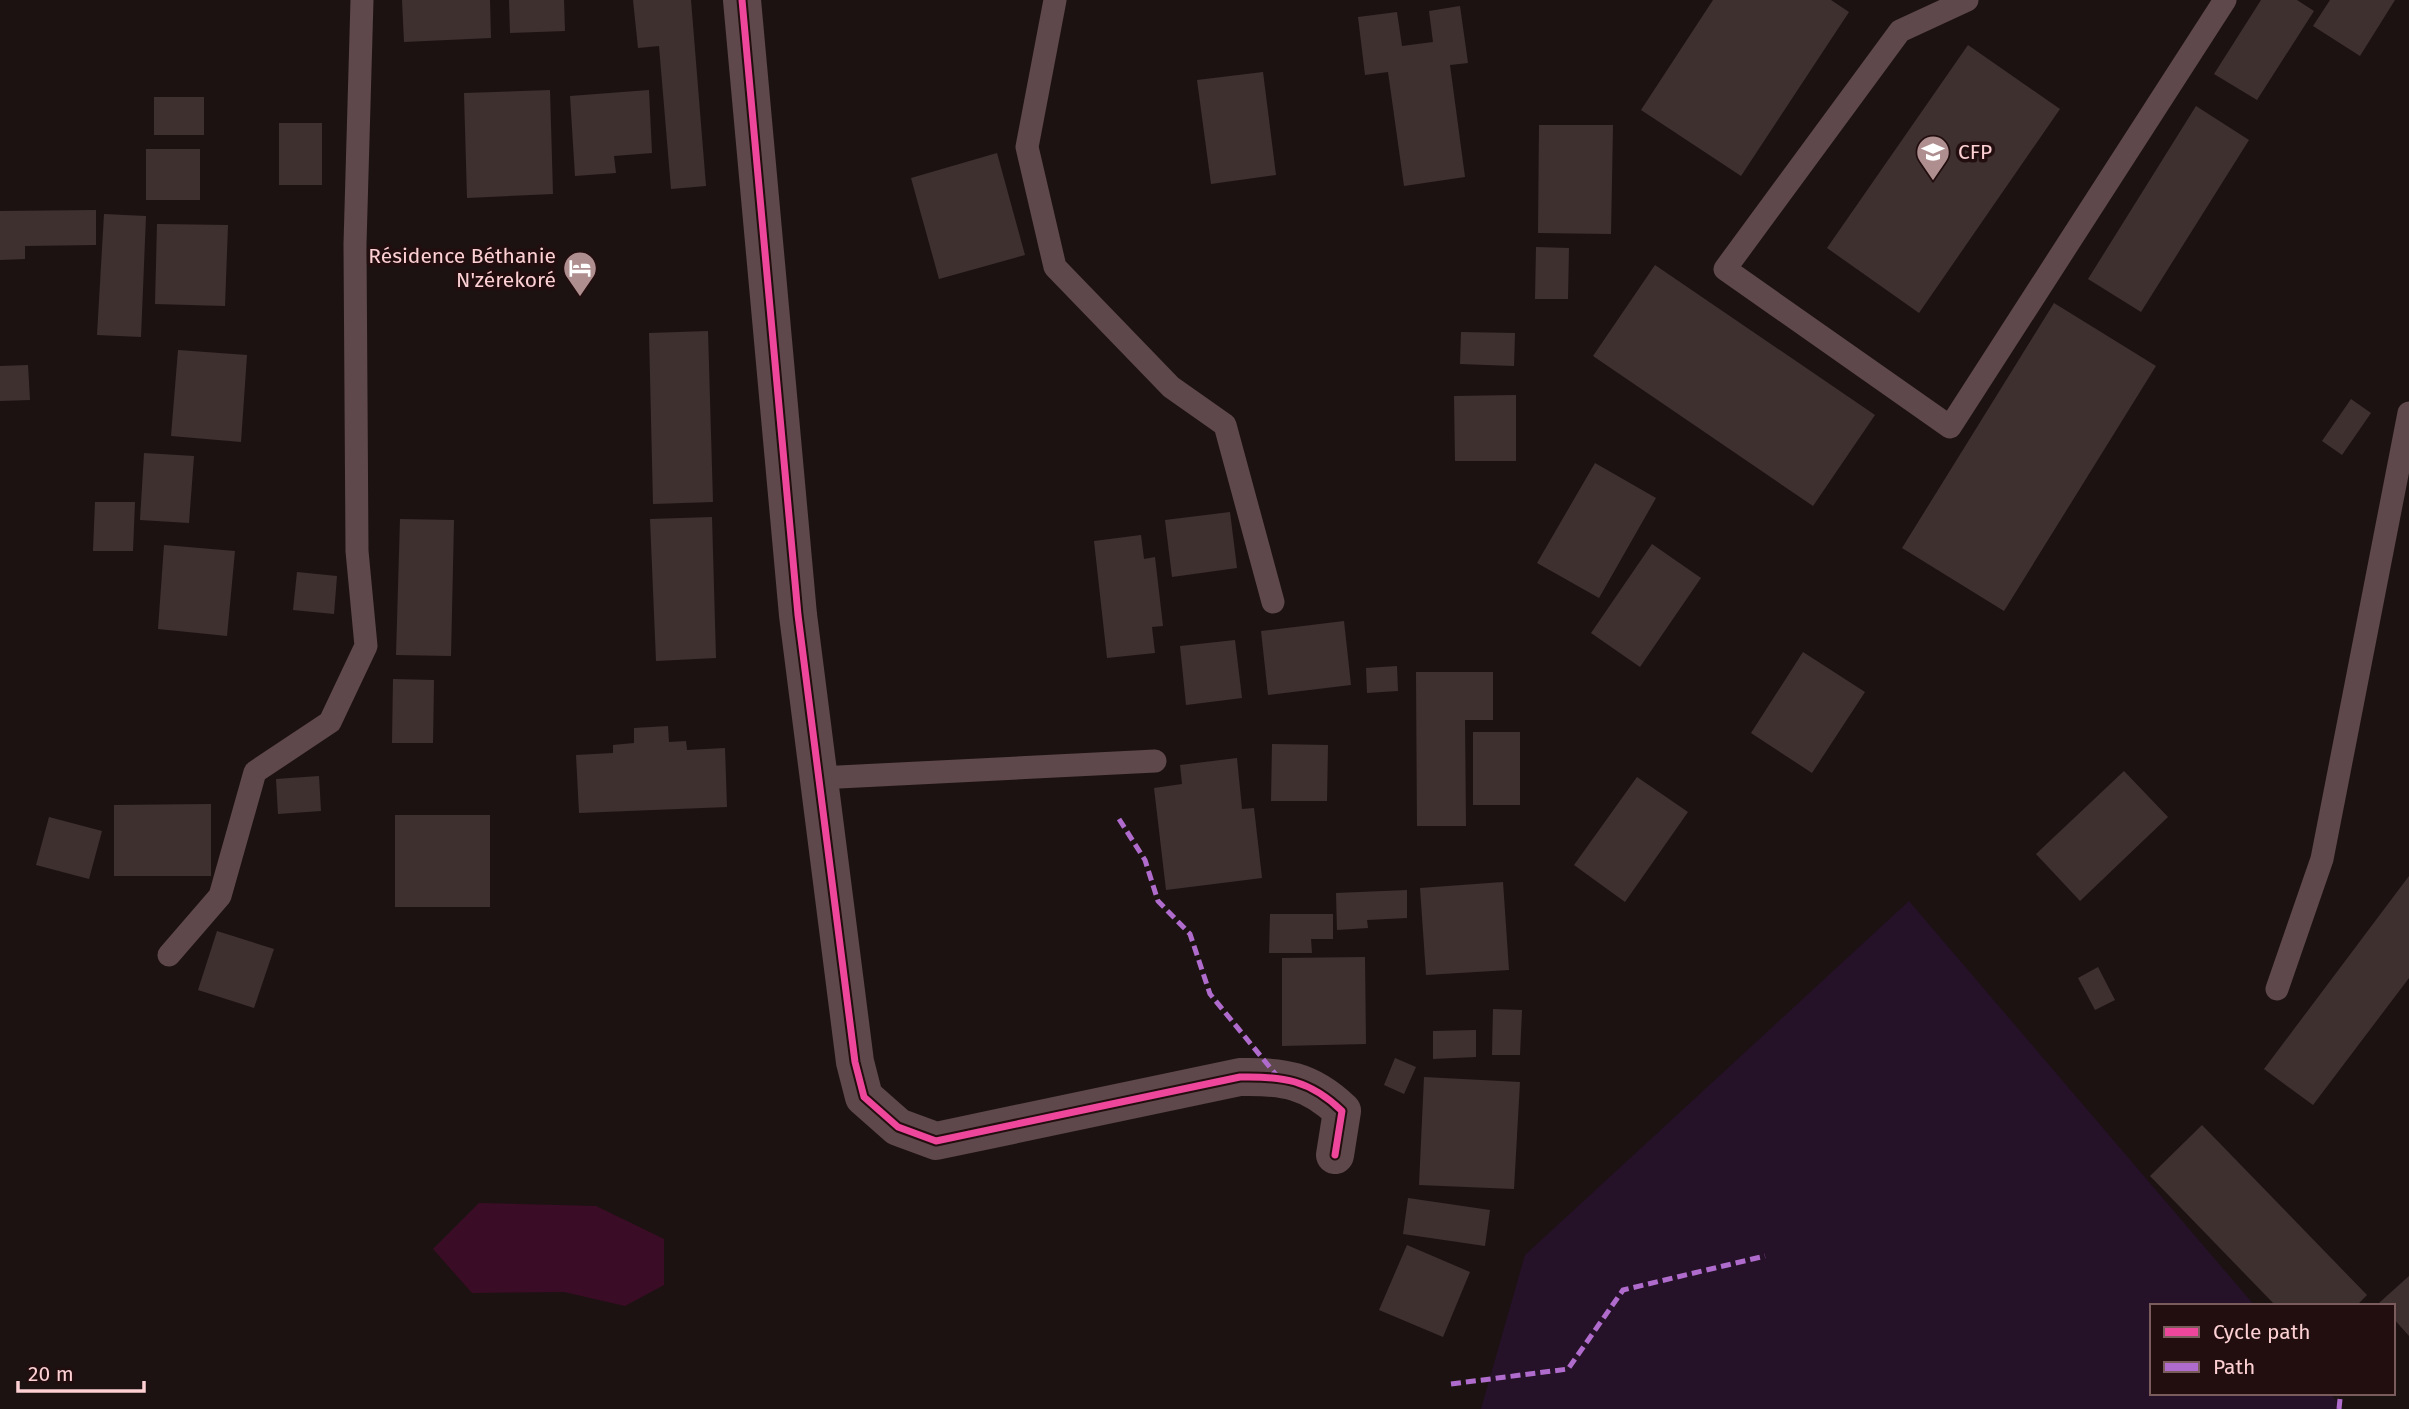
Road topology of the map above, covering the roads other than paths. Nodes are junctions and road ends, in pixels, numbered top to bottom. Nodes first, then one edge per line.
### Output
1 (362, 0) edge
2 (742, 0) edge
3 (1055, 0) edge
4 (1967, 0) edge
5 (2225, 0) edge
6 (2409, 413) edge
7 (1273, 602) dead end
8 (1155, 761) dead end
9 (819, 778) junction
10 (169, 955) dead end
11 (2277, 989) dead end
12 (1335, 1155) dead end

1 - 10 lane
2 - 9 street
3 - 7 lane
4 - 5 lane
6 - 11 lane
8 - 9 lane
9 - 12 street

